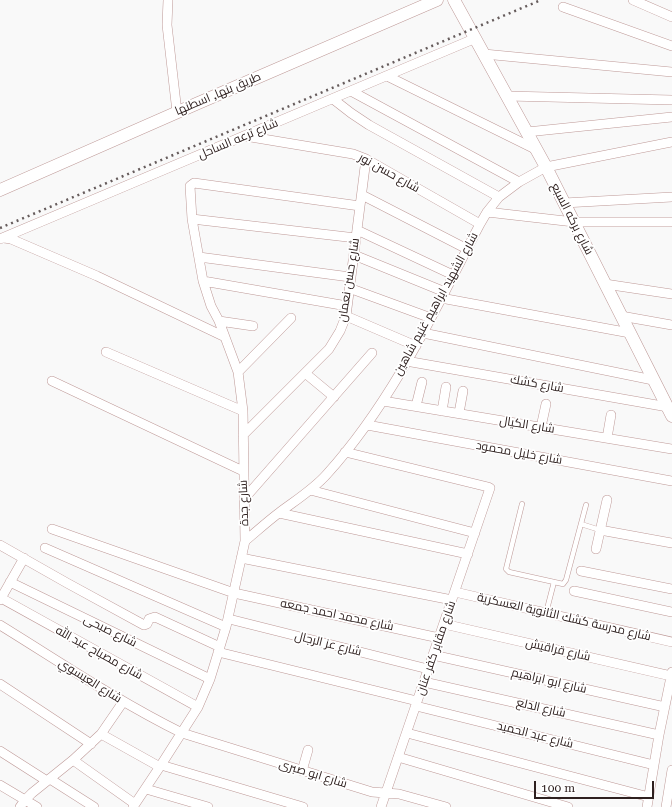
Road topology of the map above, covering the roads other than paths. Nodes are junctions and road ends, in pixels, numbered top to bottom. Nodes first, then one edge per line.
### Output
1 (168, 0) edge
2 (437, 0) edge
3 (633, 0) edge
4 (455, 1) edge
5 (563, 7) dead end
6 (672, 17) edge
7 (476, 38) junction
8 (672, 46) edge
9 (484, 54) junction
10 (672, 72) edge
11 (387, 76) junction
12 (351, 91) junction
13 (507, 96) junction
14 (333, 99) junction
15 (672, 100) edge
16 (177, 112) junction
17 (672, 117) edge
18 (527, 132) junction
19 (244, 136) junction
20 (672, 142) edge
21 (537, 150) junction
22 (366, 160) junction
23 (546, 167) junction
24 (519, 182) junction
25 (0, 190) edge
26 (362, 195) junction
27 (499, 197) junction
28 (672, 197) edge
29 (564, 203) junction
30 (360, 206) junction
31 (487, 212) junction
32 (192, 219) junction
33 (574, 222) junction
34 (672, 222) edge
35 (480, 224) junction
36 (356, 234) junction
37 (2, 238) edge
38 (466, 249) junction
39 (354, 255) junction
40 (199, 257) junction
41 (453, 275) junction
42 (350, 277) junction
43 (203, 281) junction
44 (605, 284) junction
45 (349, 288) junction
46 (672, 294) edge
47 (443, 295) junction
48 (347, 306) junction
49 (346, 316) junction
50 (621, 316) junction
51 (291, 318) dead end
52 (431, 318) junction
53 (219, 321) junction
54 (672, 325) edge
55 (253, 326) dead end
56 (423, 333) junction
57 (630, 333) junction
58 (225, 337) junction
59 (416, 346) junction
60 (106, 352) dead end
61 (372, 353) dead end
62 (406, 361) junction
63 (238, 372) junction
64 (305, 373) junction
65 (653, 380) junction
66 (52, 381) dead end
67 (422, 382) dead end
68 (446, 387) dead end
69 (463, 391) dead end
70 (334, 397) junction
71 (383, 401) junction
72 (546, 404) dead end
73 (416, 406) junction
74 (243, 410) junction
75 (442, 410) junction
76 (670, 411) edge
77 (459, 413) junction
78 (611, 415) dead end
79 (367, 425) junction
80 (541, 427) junction
81 (243, 435) junction
82 (607, 438) junction
83 (672, 449) edge
84 (345, 452) junction
85 (244, 471) junction
86 (672, 481) edge
87 (310, 490) junction
88 (244, 499) junction
89 (607, 500) dead end
90 (522, 504) dead end
91 (586, 505) dead end
92 (279, 513) junction
93 (581, 524) junction
94 (52, 529) dead end
95 (600, 530) junction
96 (475, 533) junction
97 (245, 541) junction
98 (672, 543) edge
99 (0, 544) edge
100 (46, 548) dead end
101 (596, 549) dead end
102 (468, 554) junction
103 (24, 558) junction
104 (241, 558) junction
105 (581, 571) dead end
106 (10, 582) junction
107 (554, 582) junction
108 (672, 589) edge
109 (574, 591) dead end
110 (234, 593) junction
111 (453, 596) junction
112 (1, 599) edge
113 (672, 612) edge
114 (546, 613) junction
115 (227, 623) junction
116 (444, 624) junction
117 (0, 625) edge
118 (439, 638) junction
119 (672, 642) edge
120 (219, 650) junction
121 (433, 655) junction
122 (428, 669) junction
123 (672, 674) edge
124 (210, 679) junction
125 (424, 682) junction
126 (0, 684) edge
127 (123, 702) junction
128 (417, 703) junction
129 (198, 707) junction
130 (665, 707) junction
131 (182, 733) junction
132 (407, 733) junction
133 (101, 734) junction
134 (659, 735) junction
135 (91, 744) junction
136 (308, 750) dead end
137 (0, 751) edge
138 (398, 757) junction
139 (73, 760) junction
140 (654, 765) junction
141 (161, 766) junction
142 (672, 770) edge
143 (302, 771) junction
144 (49, 780) junction
145 (0, 784) edge
146 (146, 789) junction
147 (386, 793) junction
148 (649, 797) junction
149 (22, 803) edge
150 (134, 805) edge
151 (37, 807) edge
152 (94, 807) edge
153 (208, 807) edge
154 (303, 807) edge
155 (381, 807) edge
156 (446, 807) edge
157 (568, 807) edge
158 (647, 807) edge
159 (666, 807) edge

1 - 16 street
2 - 16 main road, طريق بنها, اسطنها
3 - 6 street
4 - 7 main road, شارع بركه السبع
5 - 8 street
7 - 9 main road, شارع بركه السبع
7 - 11 street, شارع ترعه الساحل
9 - 10 street
9 - 13 main road, شارع بركه السبع
11 - 12 street, شارع ترعه الساحل
11 - 21 street
12 - 14 street, شارع ترعه الساحل
12 - 24 street
13 - 15 street
13 - 18 main road, شارع بركه السبع
14 - 19 street, شارع ترعه الساحل
14 - 27 street
16 - 25 main road, طريق بنها, اسطنها
17 - 18 street
18 - 21 main road, شارع بركه السبع
19 - 22 street, شارع حسن نور
19 - 37 street, شارع ترعه الساحل
20 - 23 street, شارع الشهيد ابراهيم غنيم شاهين
21 - 23 main road, شارع بركه السبع
22 - 26 street, شارع حسن نعمان
22 - 35 street, شارع حسن نور
23 - 24 street, شارع الشهيد ابراهيم غنيم شاهين
23 - 29 main road, شارع بركه السبع
24 - 27 street, شارع الشهيد ابراهيم غنيم شاهين
26 - 30 street, شارع حسن نعمان
26 - 38 street
27 - 31 street, شارع الشهيد ابراهيم غنيم شاهين
28 - 29 street
29 - 33 main road, شارع بركه السبع
30 - 32 street, شارع جدة
30 - 36 street, شارع حسن نعمان
31 - 33 street
31 - 35 street, شارع الشهيد ابراهيم غنيم شاهين
32 - 36 street
32 - 40 street, شارع جدة
33 - 34 street
33 - 44 main road, شارع بركه السبع
35 - 38 street, شارع الشهيد ابراهيم غنيم شاهين
36 - 39 street, شارع حسن نعمان
36 - 41 street
37 - 58 street
38 - 41 street, شارع الشهيد ابراهيم غنيم شاهين
39 - 42 street, شارع حسن نعمان
39 - 47 street
40 - 42 street
40 - 43 street, شارع جدة
41 - 47 street, شارع الشهيد ابراهيم غنيم شاهين
42 - 45 street, شارع حسن نعمان
43 - 48 street
43 - 53 street, شارع جدة
44 - 46 street
44 - 50 main road, شارع بركه السبع
45 - 48 street, شارع حسن نعمان
45 - 52 street
47 - 52 street, شارع الشهيد ابراهيم غنيم شاهين
47 - 57 street
48 - 49 street, شارع حسن نعمان
49 - 59 street
49 - 64 street, شارع حسن نعمان
50 - 54 street
50 - 57 main road, شارع بركه السبع
51 - 63 street
52 - 56 street, شارع الشهيد ابراهيم غنيم شاهين
53 - 55 street
53 - 58 street, شارع جدة
56 - 59 street, شارع الشهيد ابراهيم غنيم شاهين
56 - 65 street
57 - 65 main road, شارع بركه السبع
58 - 63 street, شارع جدة
59 - 62 street, شارع الشهيد ابراهيم غنيم شاهين
60 - 74 street
61 - 70 street
62 - 71 street, شارع الشهيد ابراهيم غنيم شاهين
62 - 76 street, شارع كشك
63 - 74 street, شارع جدة
64 - 70 street
64 - 81 street, شارع حسن نعمان
65 - 76 main road, شارع بركه السبع
66 - 85 street
67 - 73 street
68 - 75 street
69 - 77 street
70 - 88 street
71 - 73 street, شارع الكيال
71 - 79 street, شارع الشهيد ابراهيم غنيم شاهين
72 - 80 street
73 - 75 street, شارع الكيال
74 - 81 street, شارع جدة
75 - 77 street, شارع الكيال
77 - 80 street, شارع الكيال
78 - 82 street
79 - 84 street, شارع الشهيد ابراهيم غنيم شاهين
79 - 86 street, شارع خليل محمود
80 - 82 street, شارع الكيال
81 - 85 street, شارع جدة
82 - 83 street, شارع الكيال
84 - 87 street, شارع الشهيد ابراهيم غنيم شاهين
84 - 96 street, شارع مقابر كفر عنان
85 - 88 street, شارع جدة
87 - 92 street, شارع الشهيد ابراهيم غنيم شاهين
87 - 96 street
88 - 97 street, شارع جدة
89 - 95 street
90 - 107 lane
91 - 93 lane
92 - 97 street, شارع الشهيد ابراهيم غنيم شاهين
92 - 102 street
93 - 95 lane
93 - 107 lane
94 - 110 street, شارع محمد احمد جمعه
95 - 98 street
95 - 101 street
96 - 102 street, شارع مقابر كفر عنان
97 - 104 street, شارع جدة
99 - 103 street
100 - 115 street, شارع عز الرجال
102 - 111 street, شارع مقابر كفر عنان
103 - 106 street
103 - 120 street, شارع عبد الحميد
104 - 110 street, شارع جدة
104 - 111 street, شارع مدرسة كشك الثانوية العسكرية
105 - 108 street
106 - 112 street
106 - 124 street, شارع صبحى
107 - 114 lane
109 - 113 street
110 - 115 street, شارع جدة
110 - 118 street, شارع محمد احمد جمعه
111 - 114 street, شارع مدرسة كشك الثانوية العسكرية
111 - 116 street, شارع مقابر كفر عنان
112 - 129 street, شارع مصباح عبد الله
114 - 119 street, شارع مدرسة كشك الثانوية العسكرية
115 - 120 street, شارع جدة
115 - 122 street, شارع عز الرجال
116 - 118 street, شارع مقابر كفر عنان
116 - 123 street, شارع قراقيش
117 - 127 street, شارع العيسوي
118 - 121 street, شارع مقابر كفر عنان
120 - 124 street, شارع جدة
120 - 128 street, شارع عبد الحميد
121 - 122 street, شارع مقابر كفر عنان
121 - 130 street, شارع ابو ابراهيم
122 - 125 street, شارع مقابر كفر عنان
123 - 130 street
124 - 129 street, شارع جدة
125 - 128 street, شارع مقابر كفر عنان
125 - 134 street, شارع الدلع
126 - 135 street
127 - 131 street, شارع العيسوي
127 - 133 street
128 - 132 street, شارع مقابر كفر عنان
128 - 140 street, شارع عبد الحميد
129 - 131 street, شارع جدة
130 - 134 street
131 - 141 street, شارع جدة
131 - 143 street, شارع ابو صبرى
132 - 138 street, شارع مقابر كفر عنان
132 - 148 street
133 - 135 street
133 - 141 street
134 - 140 street
135 - 139 street
136 - 143 street
137 - 144 street
138 - 147 street, شارع مقابر كفر عنان
138 - 157 street
139 - 144 street
139 - 150 street
140 - 148 street
141 - 146 street, شارع جدة
141 - 154 street
142 - 159 street
143 - 147 street, شارع ابو صبرى
144 - 149 street
144 - 152 street
145 - 149 street
146 - 150 street, شارع جدة
146 - 153 street
147 - 155 street, شارع مقابر كفر عنان
147 - 156 street, شارع ابو صبرى
148 - 158 street
149 - 151 street

